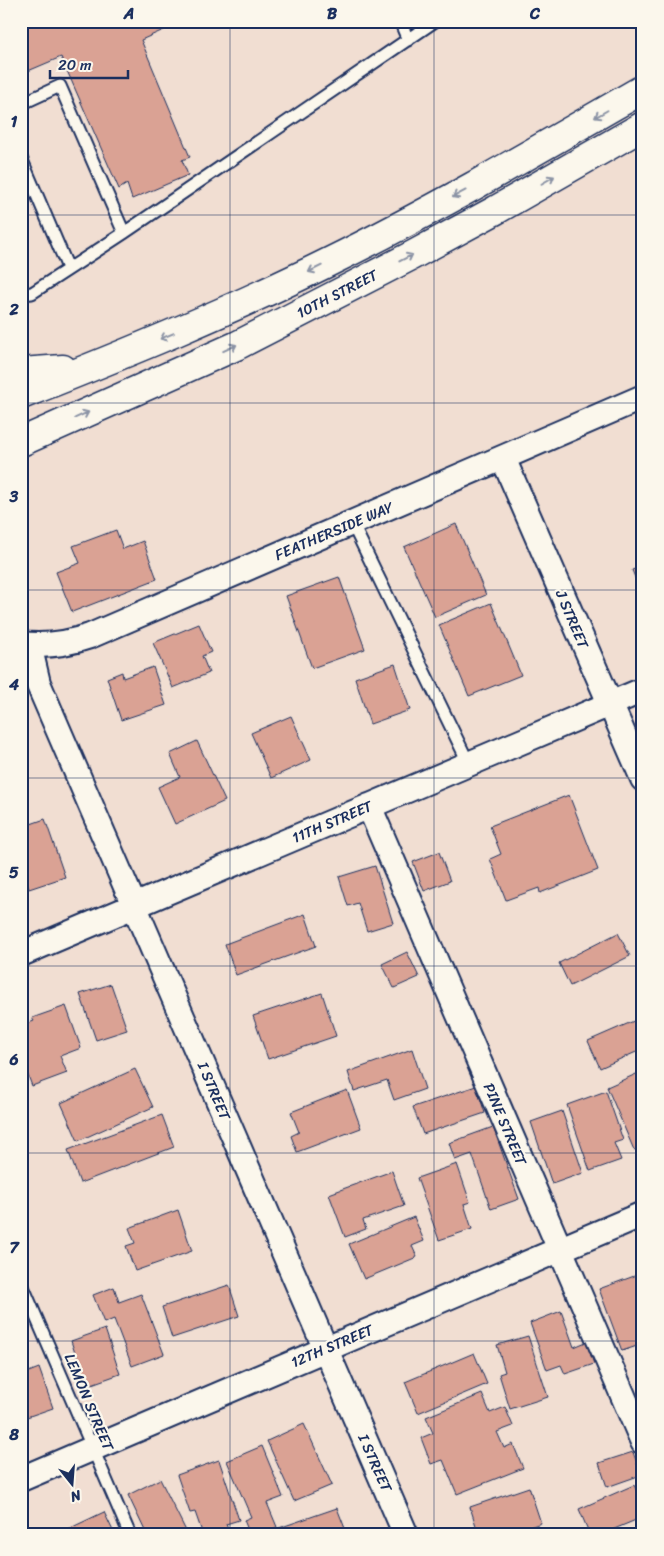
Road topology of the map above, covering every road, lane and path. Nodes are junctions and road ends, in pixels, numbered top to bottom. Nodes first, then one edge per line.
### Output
1 (400, 21) edge
2 (435, 21) edge
3 (408, 40) junction
4 (643, 89) edge
5 (21, 104) edge
6 (643, 126) edge
7 (21, 158) edge
8 (124, 233) junction
9 (68, 268) junction
10 (21, 294) edge
11 (90, 368) junction
12 (21, 372) edge
13 (21, 395) edge
14 (643, 397) edge
15 (21, 442) edge
16 (503, 458) junction
17 (352, 523) junction
18 (25, 645) edge
19 (643, 690) edge
20 (610, 704) junction
21 (469, 764) junction
22 (643, 779) edge
23 (369, 806) junction
24 (135, 906) junction
25 (21, 954) edge
26 (643, 1214) edge
27 (559, 1249) junction
28 (21, 1282) edge
29 (325, 1349) junction
30 (643, 1442) edge
31 (93, 1448) junction
32 (21, 1478) edge
33 (130, 1535) edge
34 (406, 1535) edge

1 - 3 lane
2 - 3 lane
3 - 8 lane
4 -> 11 highway
5 - 8 lane
15 -> 6 highway, 10TH STREET
7 - 9 lane
8 - 9 lane
9 - 10 lane
11 - 12 highway
11 - 13 highway
14 - 16 street, FEATHERSIDE WAY
16 - 17 street, FEATHERSIDE WAY
16 - 20 street, J STREET
17 - 18 street, FEATHERSIDE WAY
17 - 21 lane
18 - 24 street, I STREET
19 - 20 street, 11TH STREET
20 - 21 street, 11TH STREET
20 - 22 street, J STREET
21 - 23 street, 11TH STREET
23 - 24 street, 11TH STREET
23 - 27 street, PINE STREET
24 - 25 street, 11TH STREET
24 - 29 street, I STREET
26 - 27 street, 12TH STREET
27 - 29 street, 12TH STREET
27 - 30 street, PINE STREET
28 - 31 lane, LEMON STREET
29 - 31 street, 12TH STREET
29 - 34 street, I STREET
31 - 32 street, 12TH STREET
31 - 33 lane, LEMON STREET

